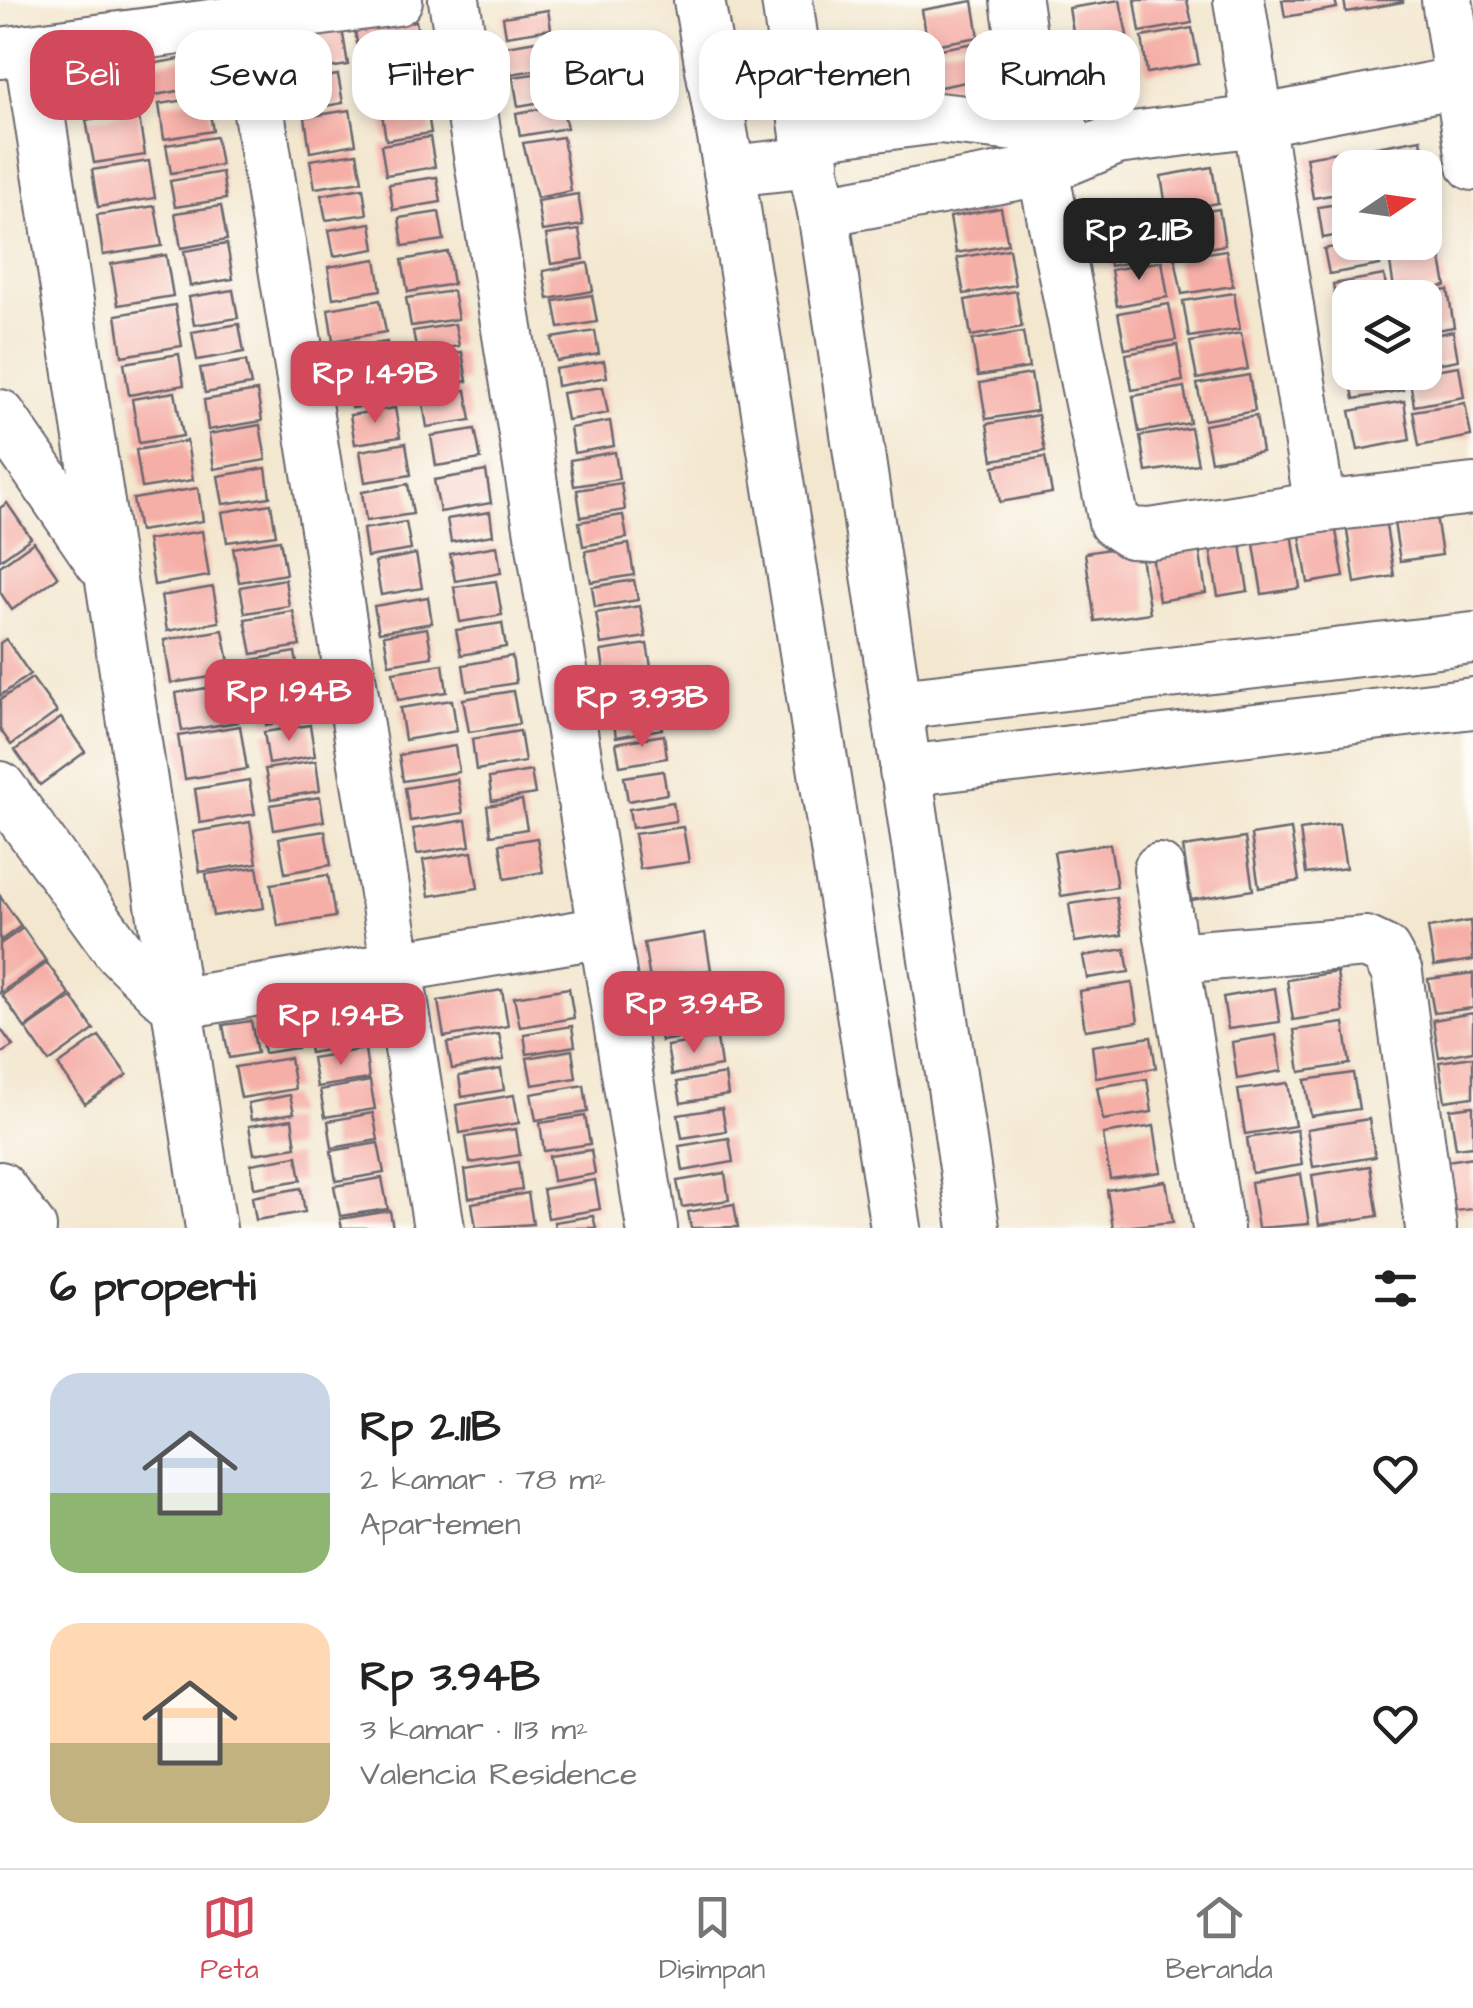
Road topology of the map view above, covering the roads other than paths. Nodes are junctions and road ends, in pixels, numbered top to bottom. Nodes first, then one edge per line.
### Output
1 (398, 0) edge
2 (454, 0) edge
3 (698, 0) edge
4 (788, 0) edge
5 (1016, 0) edge
6 (1238, 0) edge
7 (1447, 0) edge
8 (244, 20) junction
9 (14, 51) edge
10 (1460, 82) junction
11 (915, 122) junction
12 (1257, 122) junction
13 (810, 148) junction
14 (1038, 148) junction
15 (1473, 165) edge
16 (729, 171) junction
17 (928, 190) junction
18 (823, 211) junction
19 (0, 415) edge
20 (1473, 489) edge
21 (1320, 507) junction
22 (110, 574) junction
23 (1473, 638) edge
24 (1473, 702) edge
25 (898, 704) junction
26 (905, 770) junction
27 (0, 787) edge
28 (1159, 869) dead end
29 (604, 932) junction
30 (1174, 958) junction
31 (396, 967) junction
32 (176, 1004) junction
33 (0, 1188) edge
34 (30, 1228) edge
35 (210, 1228) edge
36 (439, 1228) edge
37 (652, 1228) edge
38 (896, 1228) edge
39 (974, 1228) edge
40 (1218, 1228) edge
41 (1431, 1228) edge

1 - 8 street
2 - 29 street
3 - 16 street
4 - 13 street
5 - 14 street
6 - 12 street
7 - 10 street
8 - 9 street
8 - 31 street
9 - 22 street
10 - 12 street
10 - 15 street
11 - 13 street
11 - 14 street
11 - 17 street
12 - 14 street
12 - 21 street
13 - 16 street
13 - 18 street
14 - 17 street
14 - 21 street
16 - 38 street
17 - 18 street
18 - 25 street
19 - 22 street
20 - 21 street
22 - 32 street
23 - 25 street
24 - 26 street
25 - 26 street
26 - 39 street
27 - 32 street
28 - 30 street
29 - 31 street
29 - 37 street
30 - 40 street
30 - 41 street
31 - 32 street
31 - 36 street
32 - 35 street
33 - 34 street

